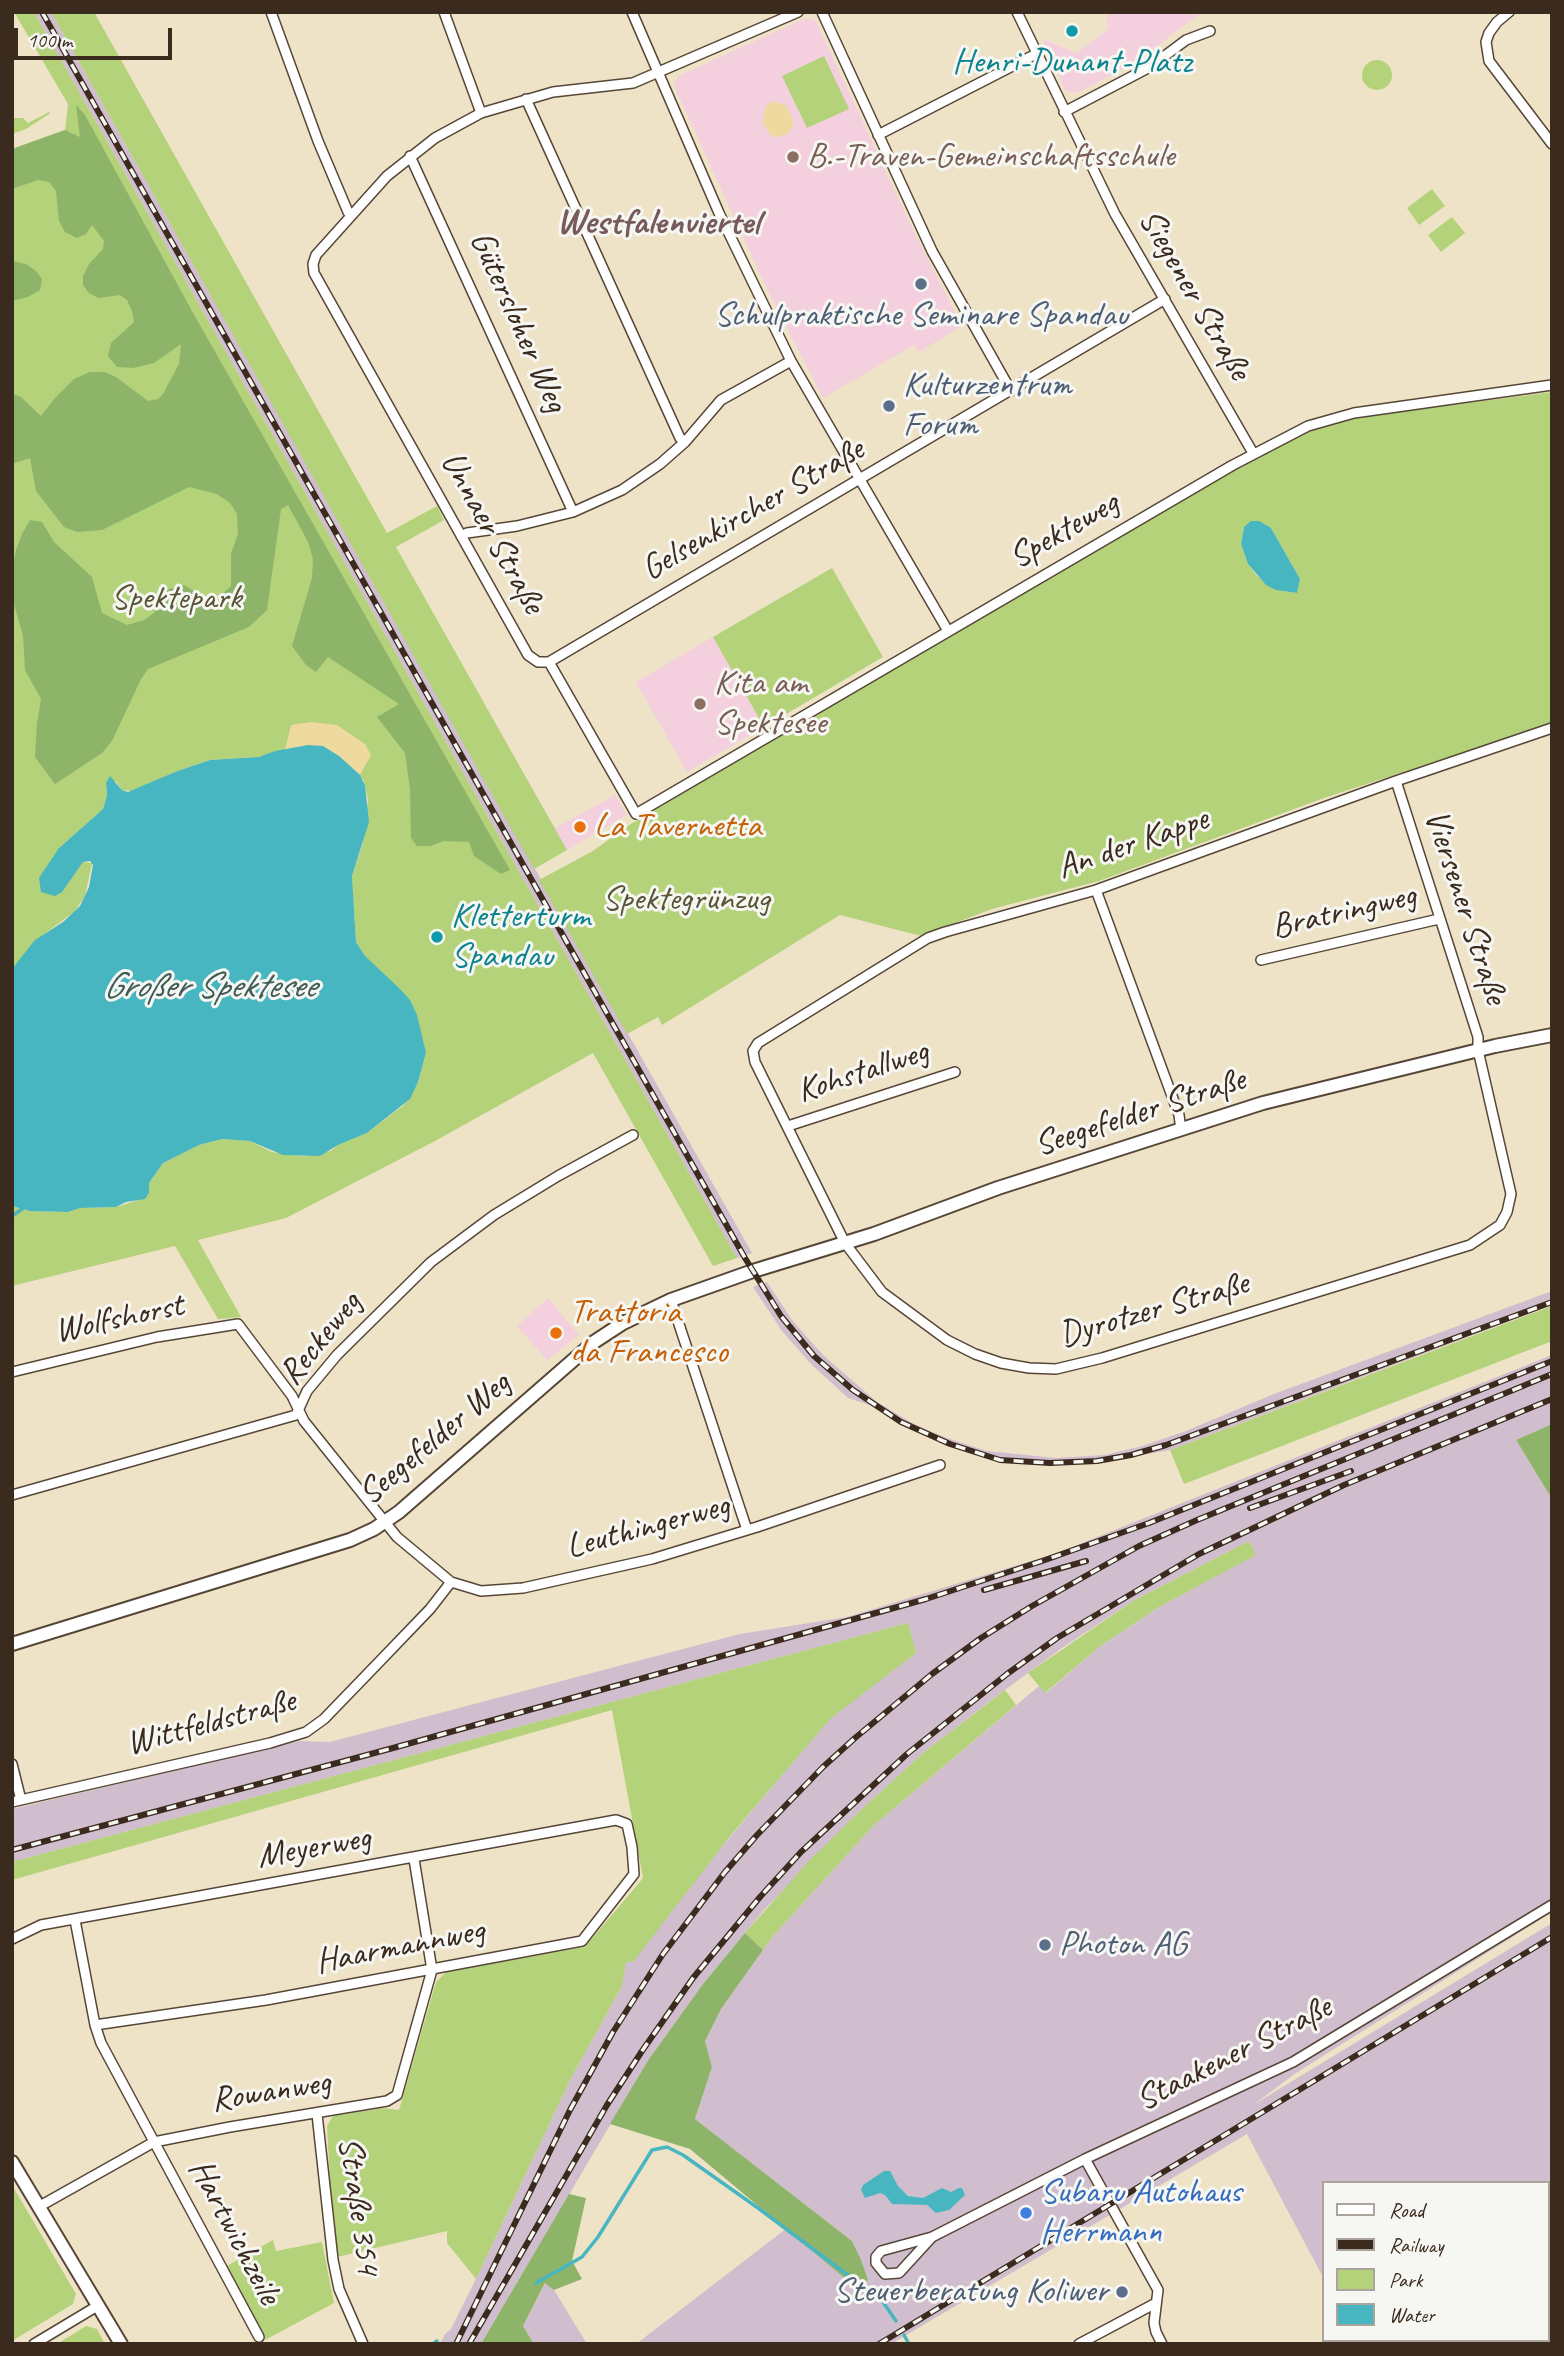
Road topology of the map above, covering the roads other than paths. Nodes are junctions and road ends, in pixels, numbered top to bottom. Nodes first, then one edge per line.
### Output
1 (271, 12) edge
2 (444, 12) edge
3 (632, 12) edge
4 (798, 12) edge
5 (822, 12) edge
6 (1017, 12) edge
7 (1509, 12) edge
8 (1210, 32) dead end
9 (1036, 54) junction
10 (657, 74) junction
11 (526, 99) junction
12 (1064, 112) junction
13 (481, 113) junction
14 (878, 135) junction
15 (1552, 144) edge
16 (410, 156) junction
17 (351, 215) junction
18 (1165, 299) junction
19 (791, 361) junction
20 (1552, 385) edge
21 (1011, 391) junction
22 (685, 442) junction
23 (1253, 453) junction
24 (860, 481) junction
25 (573, 512) junction
26 (461, 536) junction
27 (948, 631) junction
28 (549, 662) junction
29 (1552, 728) edge
30 (1396, 781) junction
31 (636, 814) joint
32 (1096, 890) junction
33 (1439, 919) junction
34 (1261, 960) dead end
35 (1552, 1034) edge
36 (1478, 1050) junction
37 (752, 1051) joint
38 (955, 1072) dead end
39 (788, 1126) junction
40 (1181, 1130) junction
41 (633, 1135) dead end
42 (845, 1243) junction
43 (752, 1271) joint
44 (671, 1300) junction
45 (238, 1324) joint
46 (12, 1372) edge
47 (298, 1412) junction
48 (940, 1465) dead end
49 (12, 1495) edge
50 (386, 1522) junction
51 (747, 1530) junction
52 (451, 1582) junction
53 (12, 1644) edge
54 (12, 1764) edge
55 (16, 1801) edge
56 (627, 1824) joint
57 (414, 1859) junction
58 (1552, 1905) edge
59 (75, 1920) junction
60 (12, 1939) edge
61 (432, 1970) junction
62 (95, 2025) junction
63 (317, 2114) junction
64 (153, 2142) junction
65 (1085, 2159) junction
66 (12, 2161) edge
67 (40, 2206) junction
68 (932, 2237) junction
69 (1156, 2303) junction
70 (99, 2305) junction
71 (259, 2337) dead end
72 (34, 2344) edge
73 (121, 2344) edge
74 (363, 2344) edge
75 (1079, 2344) edge
76 (1162, 2344) edge

1 - 17 street
2 - 13 street
3 - 10 street
4 - 10 street
5 - 14 street
6 - 9 street, Siegener Straße
7 - 15 street
8 - 12 street
9 - 12 street, Siegener Straße
9 - 14 street
10 - 11 street
10 - 19 street
11 - 13 street
11 - 22 street
12 - 18 street, Siegener Straße
13 - 16 street
14 - 21 street
16 - 17 street
16 - 25 street, Gütersloher Weg
17 - 26 street, Unnaer Straße
18 - 21 street, Gelsenkircher Straße
18 - 23 street, Siegener Straße
19 - 22 street
19 - 24 street
20 - 23 street, Spekteweg
21 - 24 street, Gelsenkircher Straße
22 - 25 street
23 - 27 street, Spekteweg
24 - 27 street
24 - 28 street, Gelsenkircher Straße
25 - 26 street
26 - 28 street, Unnaer Straße
27 - 31 street, Spekteweg
28 - 31 street, Unnaer Straße
29 - 30 street, An der Kappe
30 - 32 street, An der Kappe
30 - 33 street, Viersener Straße
32 - 37 street, An der Kappe
32 - 40 street
33 - 34 street, Bratringweg
33 - 36 street, Viersener Straße
35 - 36 street, Seegefelder Straße
36 - 40 street, Seegefelder Straße
36 - 42 street, Dyrotzer Straße
37 - 39 street, Dyrotzer Straße
38 - 39 street, Kohstallweg
39 - 42 street, Dyrotzer Straße
40 - 42 street, Seegefelder Straße
41 - 47 street, Reckeweg
42 - 43 street, Seegefelder Straße
43 - 44 street, Seegefelder Weg
44 - 50 street, Seegefelder Weg
44 - 51 street
45 - 46 street, Wolfshorst
45 - 47 street, Leuthingerweg
47 - 49 street, Reckeweg
47 - 50 street, Leuthingerweg
48 - 51 street, Leuthingerweg
50 - 52 street, Leuthingerweg
50 - 53 street, Seegefelder Weg
51 - 52 street, Leuthingerweg
52 - 55 street, Wittfeldstraße
54 - 55 street
56 - 57 street, Meyerweg
56 - 61 street, Haarmannweg
57 - 59 street, Meyerweg
57 - 61 street
58 - 65 street, Staakener Straße
59 - 60 street, Meyerweg
59 - 62 street, Hartwichzeile
61 - 62 street, Haarmannweg
61 - 63 street, Rowanweg
62 - 64 street, Hartwichzeile
63 - 64 street, Rowanweg
63 - 74 street, Straße 354
64 - 67 street, Rowanweg
64 - 71 street, Hartwichzeile
65 - 68 street, Staakener Straße
65 - 69 street
66 - 67 street
67 - 70 street
68 - 68 street, Staakener Straße
69 - 75 street
69 - 76 street
70 - 72 street
70 - 73 street

